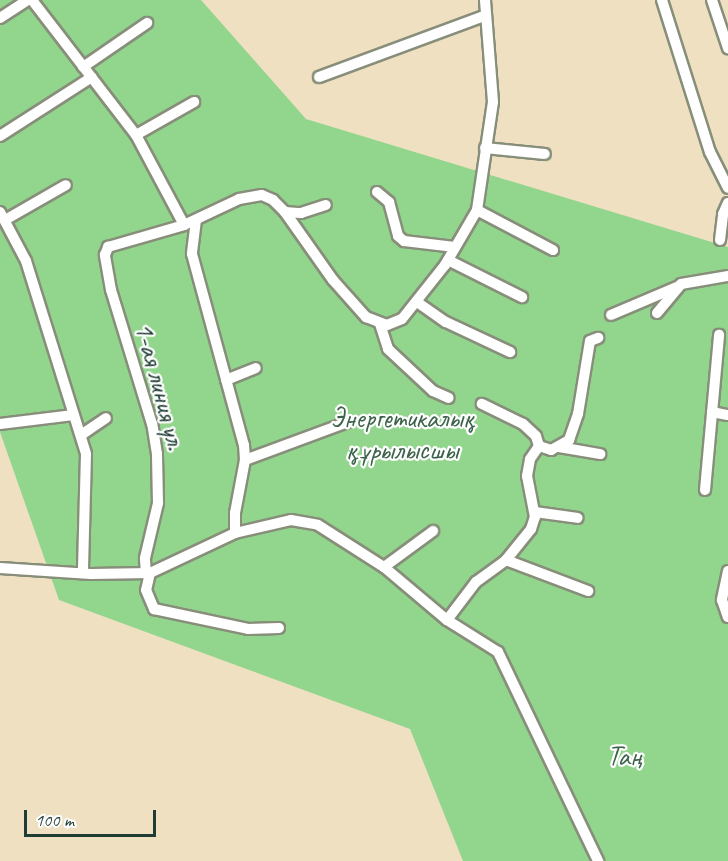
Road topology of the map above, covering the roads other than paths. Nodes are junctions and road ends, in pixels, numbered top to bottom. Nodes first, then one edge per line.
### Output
1 (30, 0) edge
2 (485, 0) edge
3 (662, 0) edge
4 (712, 0) edge
5 (484, 16) junction
6 (0, 18) edge
7 (147, 23) dead end
8 (728, 48) edge
9 (83, 67) junction
10 (320, 76) dead end
11 (92, 77) junction
12 (194, 102) dead end
13 (136, 135) junction
14 (0, 136) edge
15 (485, 148) junction
16 (545, 154) dead end
17 (66, 185) dead end
18 (728, 188) edge
19 (377, 192) dead end
20 (728, 203) edge
21 (326, 205) dead end
22 (477, 210) junction
23 (285, 212) junction
24 (2, 216) edge
25 (196, 220) junction
26 (184, 225) junction
27 (720, 240) dead end
28 (455, 247) junction
29 (553, 250) dead end
30 (448, 260) junction
31 (728, 276) edge
32 (677, 286) junction
33 (522, 297) dead end
34 (417, 302) junction
35 (657, 312) dead end
36 (610, 315) dead end
37 (380, 324) junction
38 (719, 335) dead end
39 (598, 338) dead end
40 (510, 352) dead end
41 (255, 368) dead end
42 (226, 380) junction
43 (449, 398) dead end
44 (482, 404) dead end
45 (712, 412) junction
46 (73, 415) junction
47 (728, 415) edge
48 (106, 417) dead end
49 (348, 422) dead end
50 (0, 424) edge
51 (81, 435) junction
52 (539, 446) junction
53 (559, 447) junction
54 (600, 454) dead end
55 (245, 460) junction
56 (705, 490) dead end
57 (535, 512) junction
58 (578, 518) dead end
59 (433, 531) dead end
60 (235, 533) junction
61 (506, 560) junction
62 (384, 567) junction
63 (0, 568) edge
64 (728, 571) edge
65 (83, 572) junction
66 (148, 573) junction
67 (588, 591) dead end
68 (728, 617) edge
69 (447, 620) junction
70 (279, 628) dead end
71 (598, 861) edge

1 - 6 street
1 - 9 street
2 - 5 street
3 - 18 street
4 - 8 street
5 - 10 street
5 - 15 street
7 - 9 street
9 - 11 street
11 - 13 street
11 - 14 street
12 - 13 street
13 - 26 street
15 - 16 street
15 - 22 street
17 - 24 street
19 - 28 street
20 - 27 street
21 - 23 street
22 - 28 street
22 - 29 street
23 - 25 street
23 - 37 street
24 - 46 street
25 - 26 street
25 - 42 street
26 - 66 street, 1-ая линия ул.
28 - 30 street
30 - 33 street
30 - 34 street
31 - 32 street
32 - 35 street
32 - 36 street
34 - 37 street
34 - 40 street
37 - 43 street
38 - 45 street
39 - 53 street
41 - 42 street
42 - 55 street
44 - 52 street
45 - 47 street
45 - 56 street
46 - 50 street
46 - 51 street
48 - 51 street
49 - 55 street
51 - 65 street
52 - 53 street
52 - 57 street
53 - 54 street
55 - 60 street
57 - 58 street
57 - 61 street
59 - 62 street
60 - 62 street
60 - 66 street
61 - 67 street
61 - 69 street
62 - 69 street
63 - 65 street
64 - 68 street
65 - 66 street
66 - 70 street, 1-ая линия ул.
69 - 71 street

